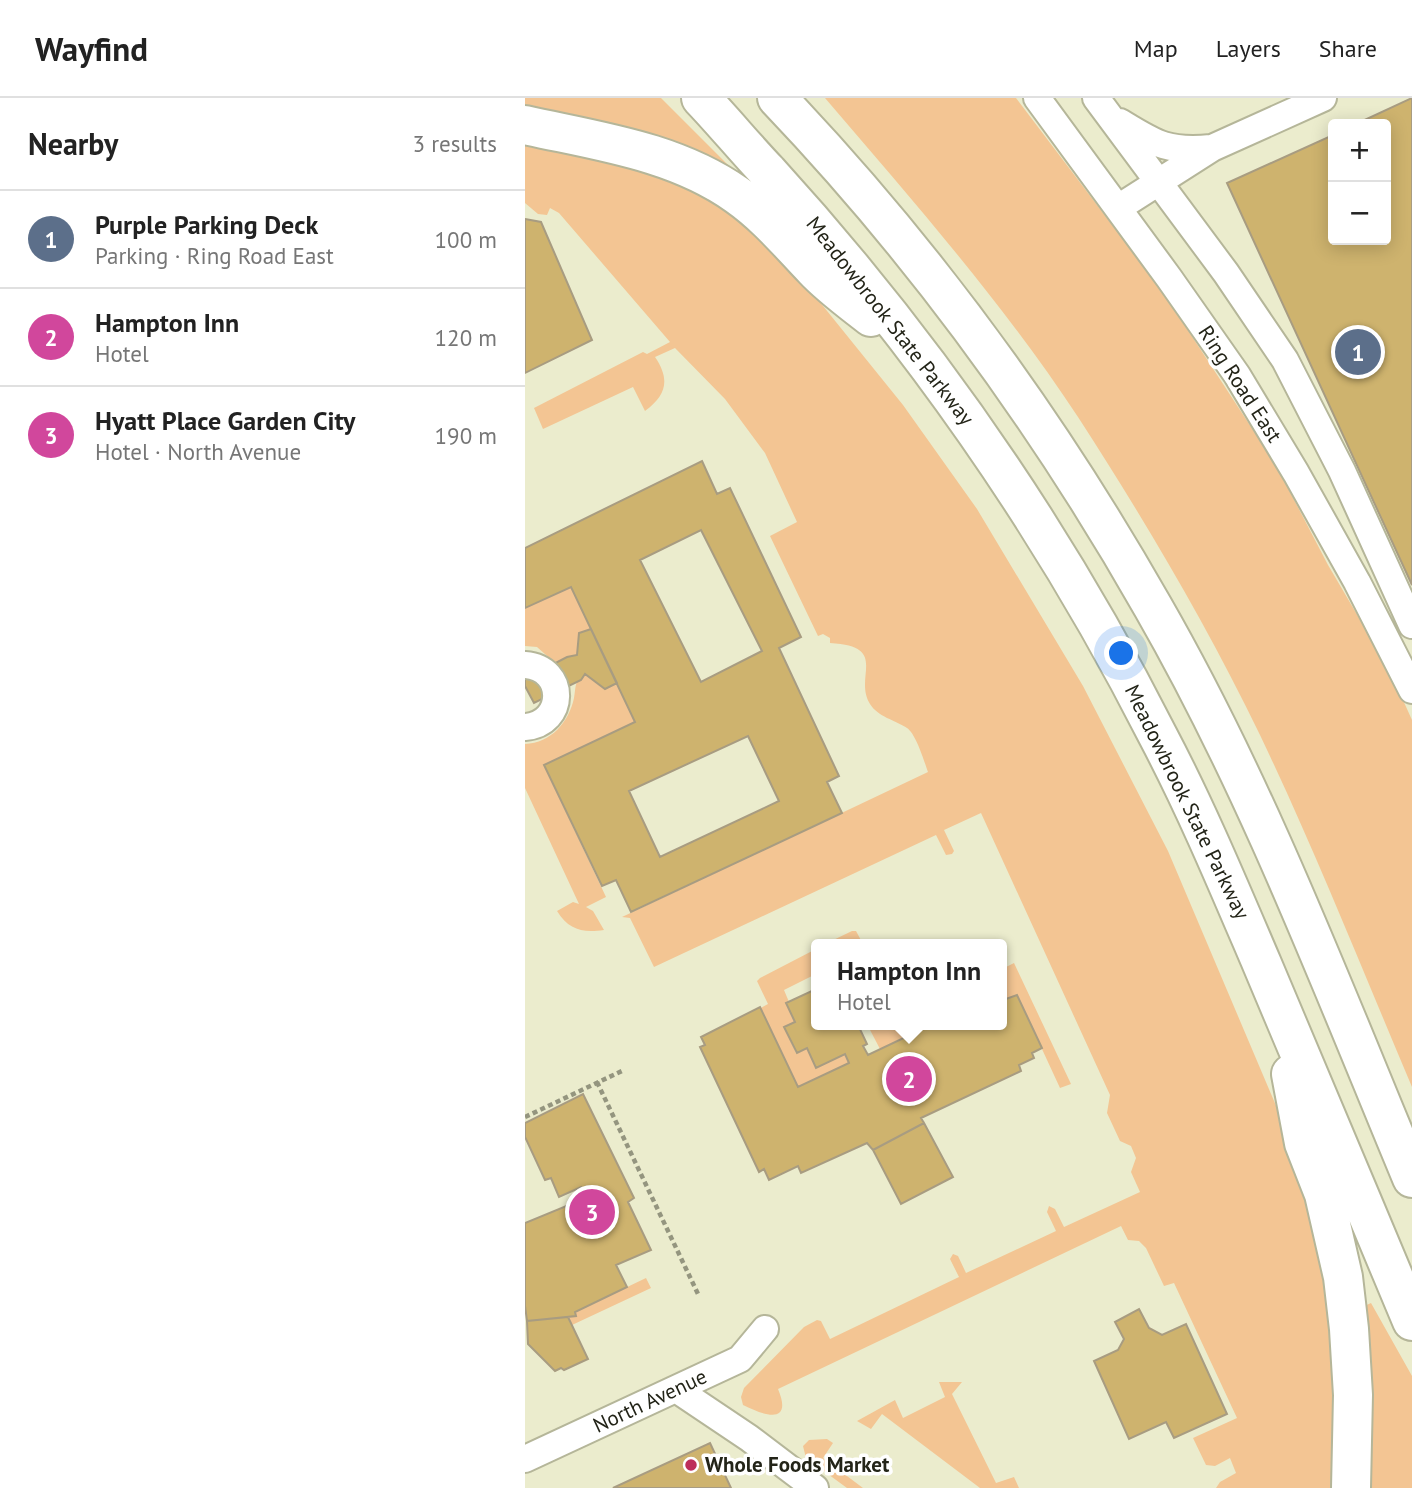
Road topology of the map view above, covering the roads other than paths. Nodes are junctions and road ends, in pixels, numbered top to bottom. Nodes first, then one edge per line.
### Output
1 (701, 98) edge
2 (777, 98) edge
3 (1037, 98) edge
4 (1323, 98) edge
5 (1287, 105) edge
6 (1102, 106) edge
7 (525, 125) edge
8 (1212, 148) junction
9 (1157, 183) junction
10 (1118, 208) junction
11 (929, 365) junction
12 (1349, 468) junction
13 (1296, 473) junction
14 (1412, 625) edge
15 (525, 665) edge
16 (1412, 690) edge
17 (525, 727) edge
18 (1277, 999) junction
19 (1339, 1003) junction
20 (1412, 1112) edge
21 (1412, 1178) edge
22 (1412, 1321) edge
23 (765, 1329) dead end
24 (676, 1389) junction
25 (525, 1459) edge
26 (815, 1488) edge
27 (1350, 1488) edge

1 - 11 highway, Meadowbrook State Parkway
2 - 19 highway
3 - 10 street, Ring Road East
4 - 5 street
5 - 8 street
6 - 8 street
6 - 9 street
7 - 11 highway
8 - 9 street
9 - 10 street
9 - 12 street
10 - 13 street, Ring Road East
11 - 18 highway, Meadowbrook State Parkway
12 - 13 street
12 - 14 street
13 - 16 street, Ring Road East
15 - 17 street
18 - 22 highway, Meadowbrook State Parkway
18 - 27 highway
19 - 20 highway
19 - 21 highway
23 - 24 street, North Avenue
24 - 25 street, North Avenue
24 - 26 street

